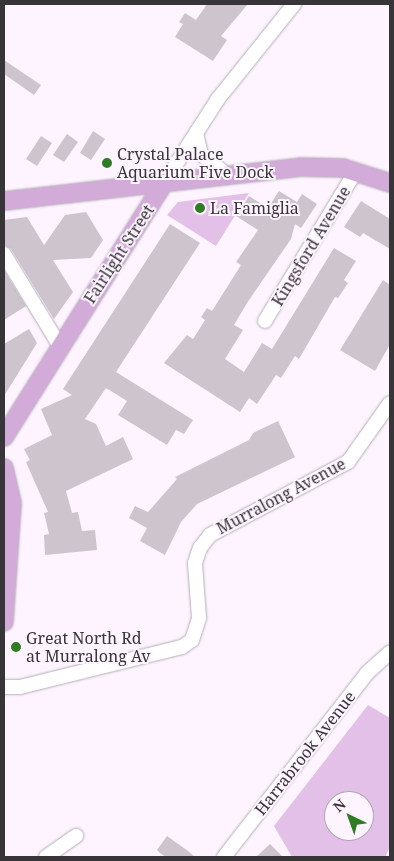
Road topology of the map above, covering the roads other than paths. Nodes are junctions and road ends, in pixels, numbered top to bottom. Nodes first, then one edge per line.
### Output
1 (294, 4) edge
2 (196, 133) junction
3 (356, 171) junction
4 (228, 176) junction
5 (164, 183) junction
6 (390, 183) edge
7 (4, 201) edge
8 (4, 254) edge
9 (265, 321) dead end
10 (60, 346) junction
11 (390, 403) edge
12 (4, 437) edge
13 (4, 468) edge
14 (4, 622) edge
15 (390, 652) edge
16 (4, 687) edge
17 (76, 836) dead end
18 (46, 857) edge
19 (224, 857) edge

1 - 2 street, Fairlight Street
2 - 4 street
2 - 5 street, Fairlight Street
3 - 4 main road
3 - 6 main road
3 - 9 street, Kingsford Avenue
4 - 5 main road
5 - 7 main road
5 - 10 main road, Fairlight Street
8 - 10 street
10 - 12 main road, Fairlight Street
11 - 16 street, Murralong Avenue
13 - 14 main road
15 - 19 street, Harrabrook Avenue
17 - 18 street

